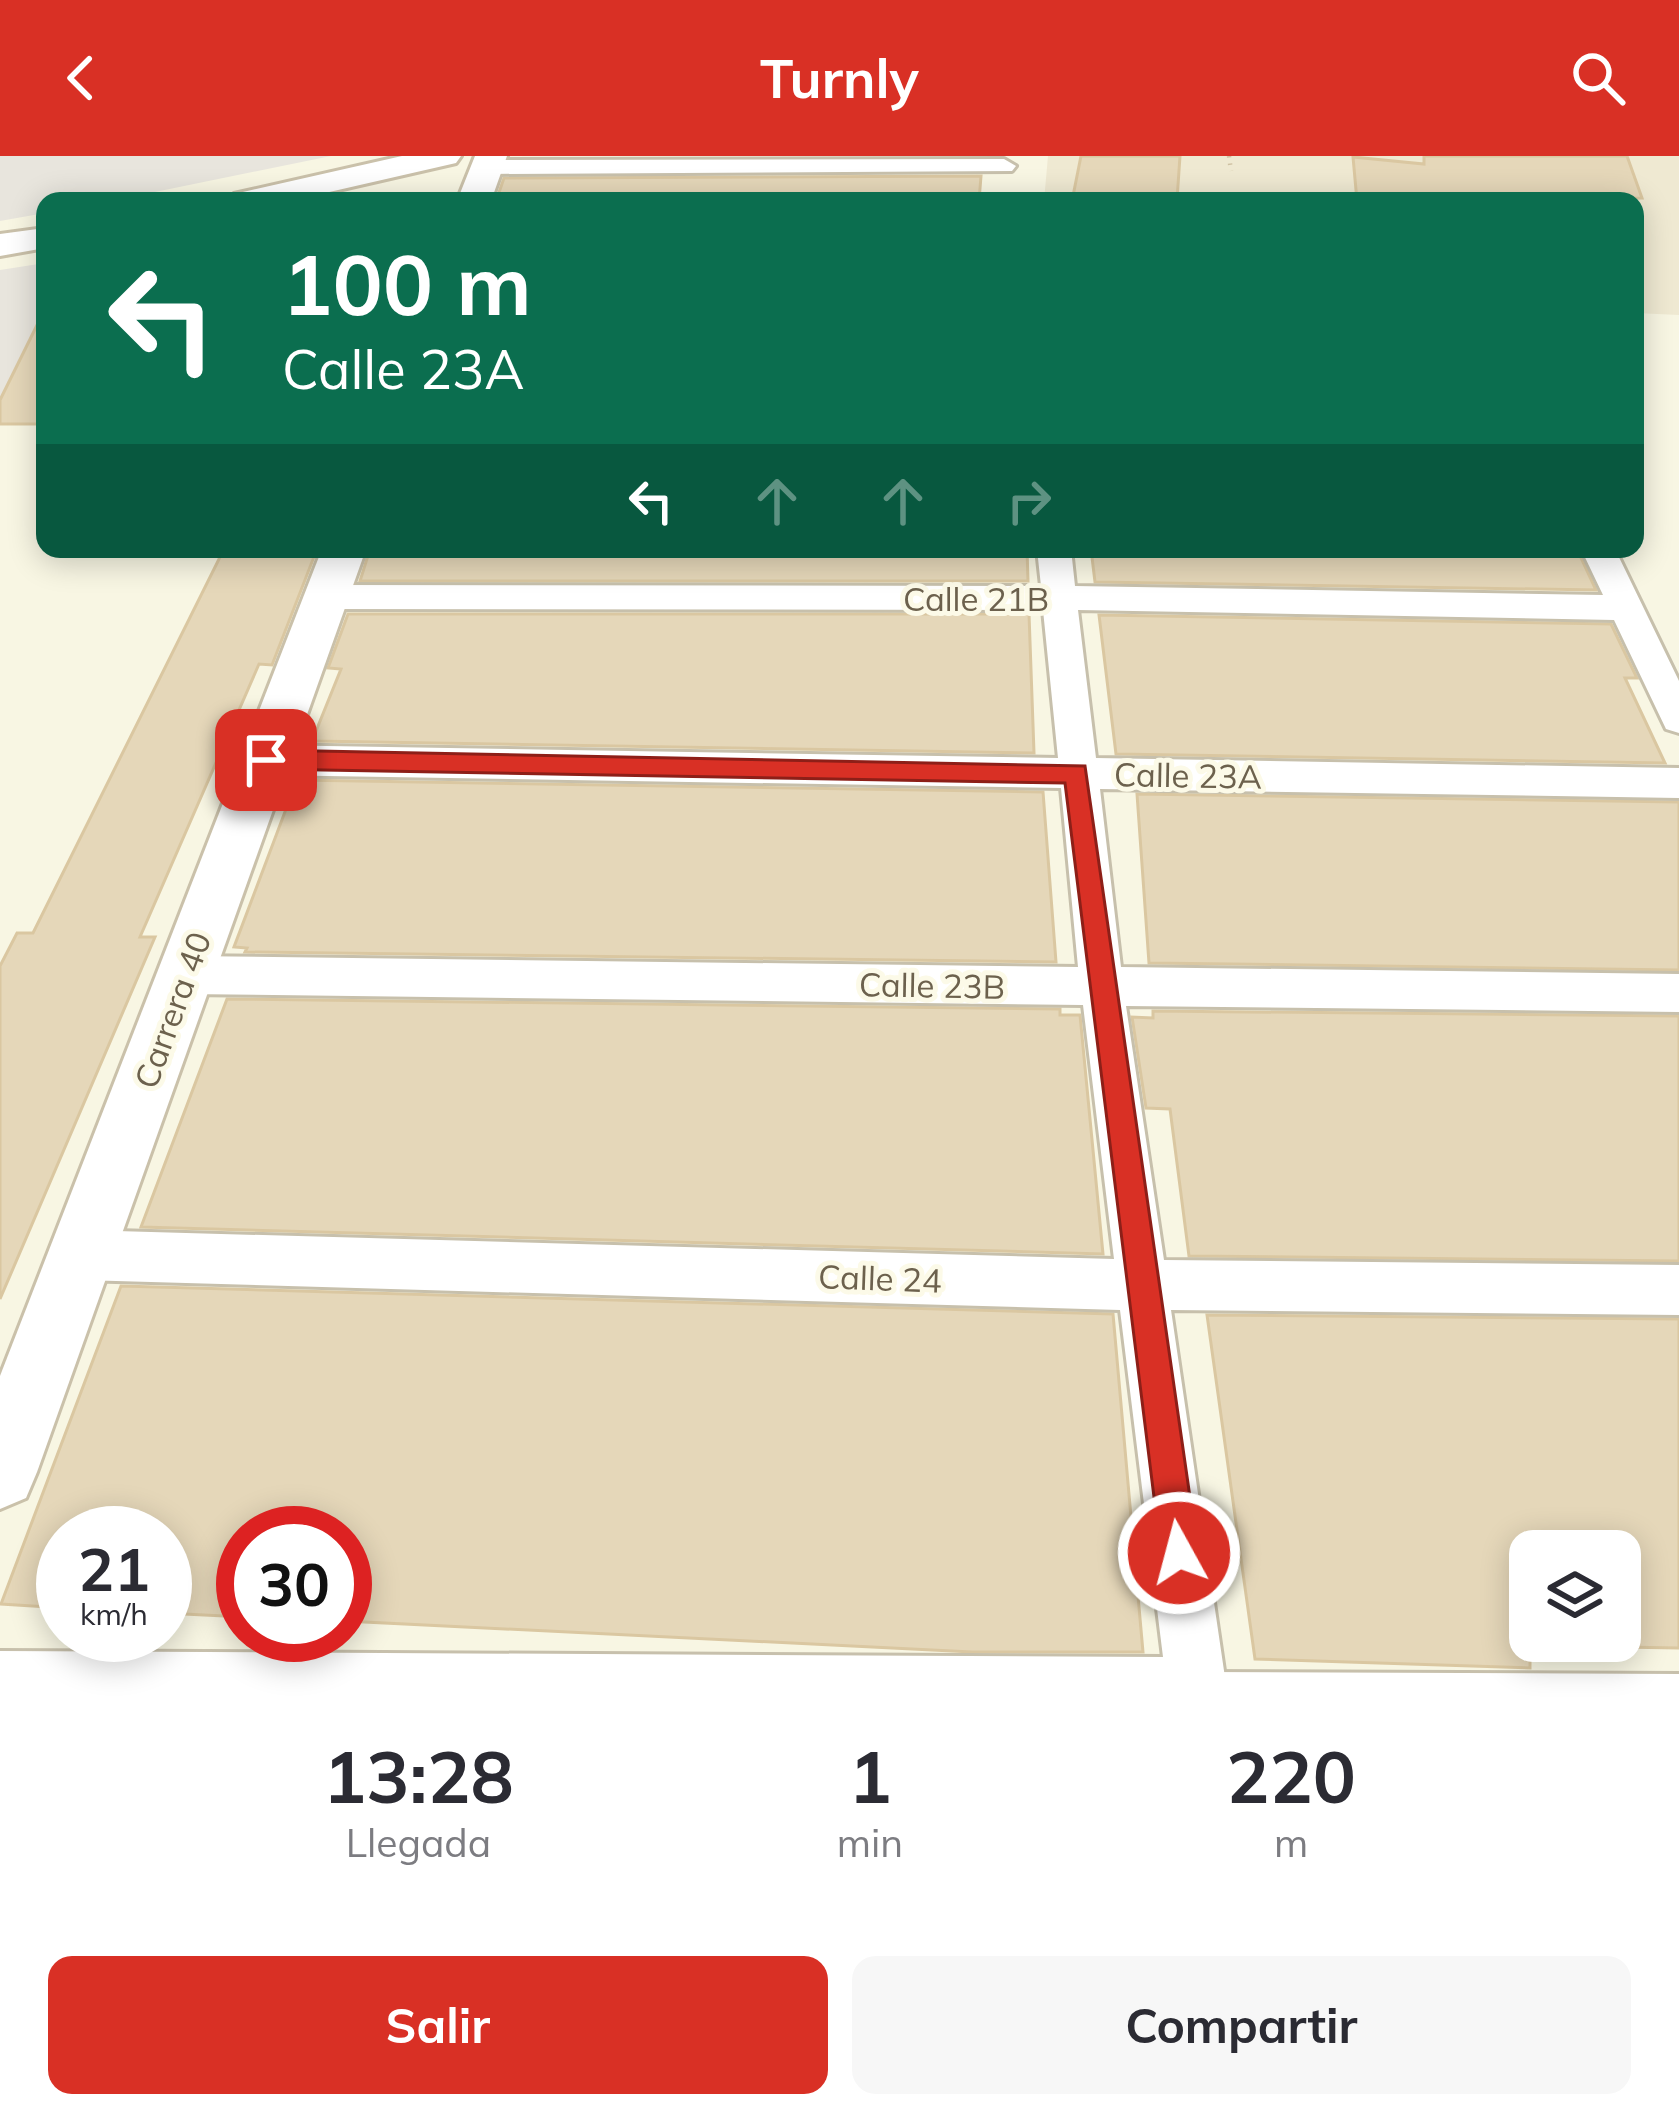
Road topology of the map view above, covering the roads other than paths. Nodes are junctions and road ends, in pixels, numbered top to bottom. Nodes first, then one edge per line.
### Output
1 (445, 156) edge
2 (489, 161) edge
3 (1004, 161) edge
4 (286, 192) edge
5 (477, 192) edge
6 (1005, 192) edge
7 (36, 239) edge
8 (0, 245) edge
9 (1055, 558) edge
10 (1602, 558) edge
11 (335, 573) edge
12 (1059, 598) junction
13 (1627, 608) junction
14 (1679, 719) edge
15 (266, 760) junction
16 (1076, 773) junction
17 (1679, 783) edge
18 (185, 975) junction
19 (1102, 987) junction
20 (1679, 993) edge
21 (81, 1255) junction
22 (1145, 1285) junction
23 (1679, 1289) edge
24 (0, 1472) edge
25 (0, 1681) edge
26 (1679, 1689) edge
27 (1197, 1692) edge

1 - 4 street
2 - 3 street
2 - 5 street
3 - 6 street
7 - 8 street
9 - 12 street
10 - 13 street
11 - 12 street, Calle 21B
11 - 15 street, Carrera 40
12 - 13 street, Calle 21B
12 - 16 street
13 - 14 street
15 - 16 street, Calle 23A
15 - 18 street, Carrera 40
16 - 17 street, Calle 23A
16 - 19 street
18 - 19 street, Calle 23B
18 - 21 street, Carrera 40
19 - 20 street, Calle 23B
19 - 22 street
21 - 22 street, Calle 24
21 - 24 street, Carrera 40
22 - 23 street, Calle 24
22 - 27 street
25 - 27 street
26 - 27 lane

